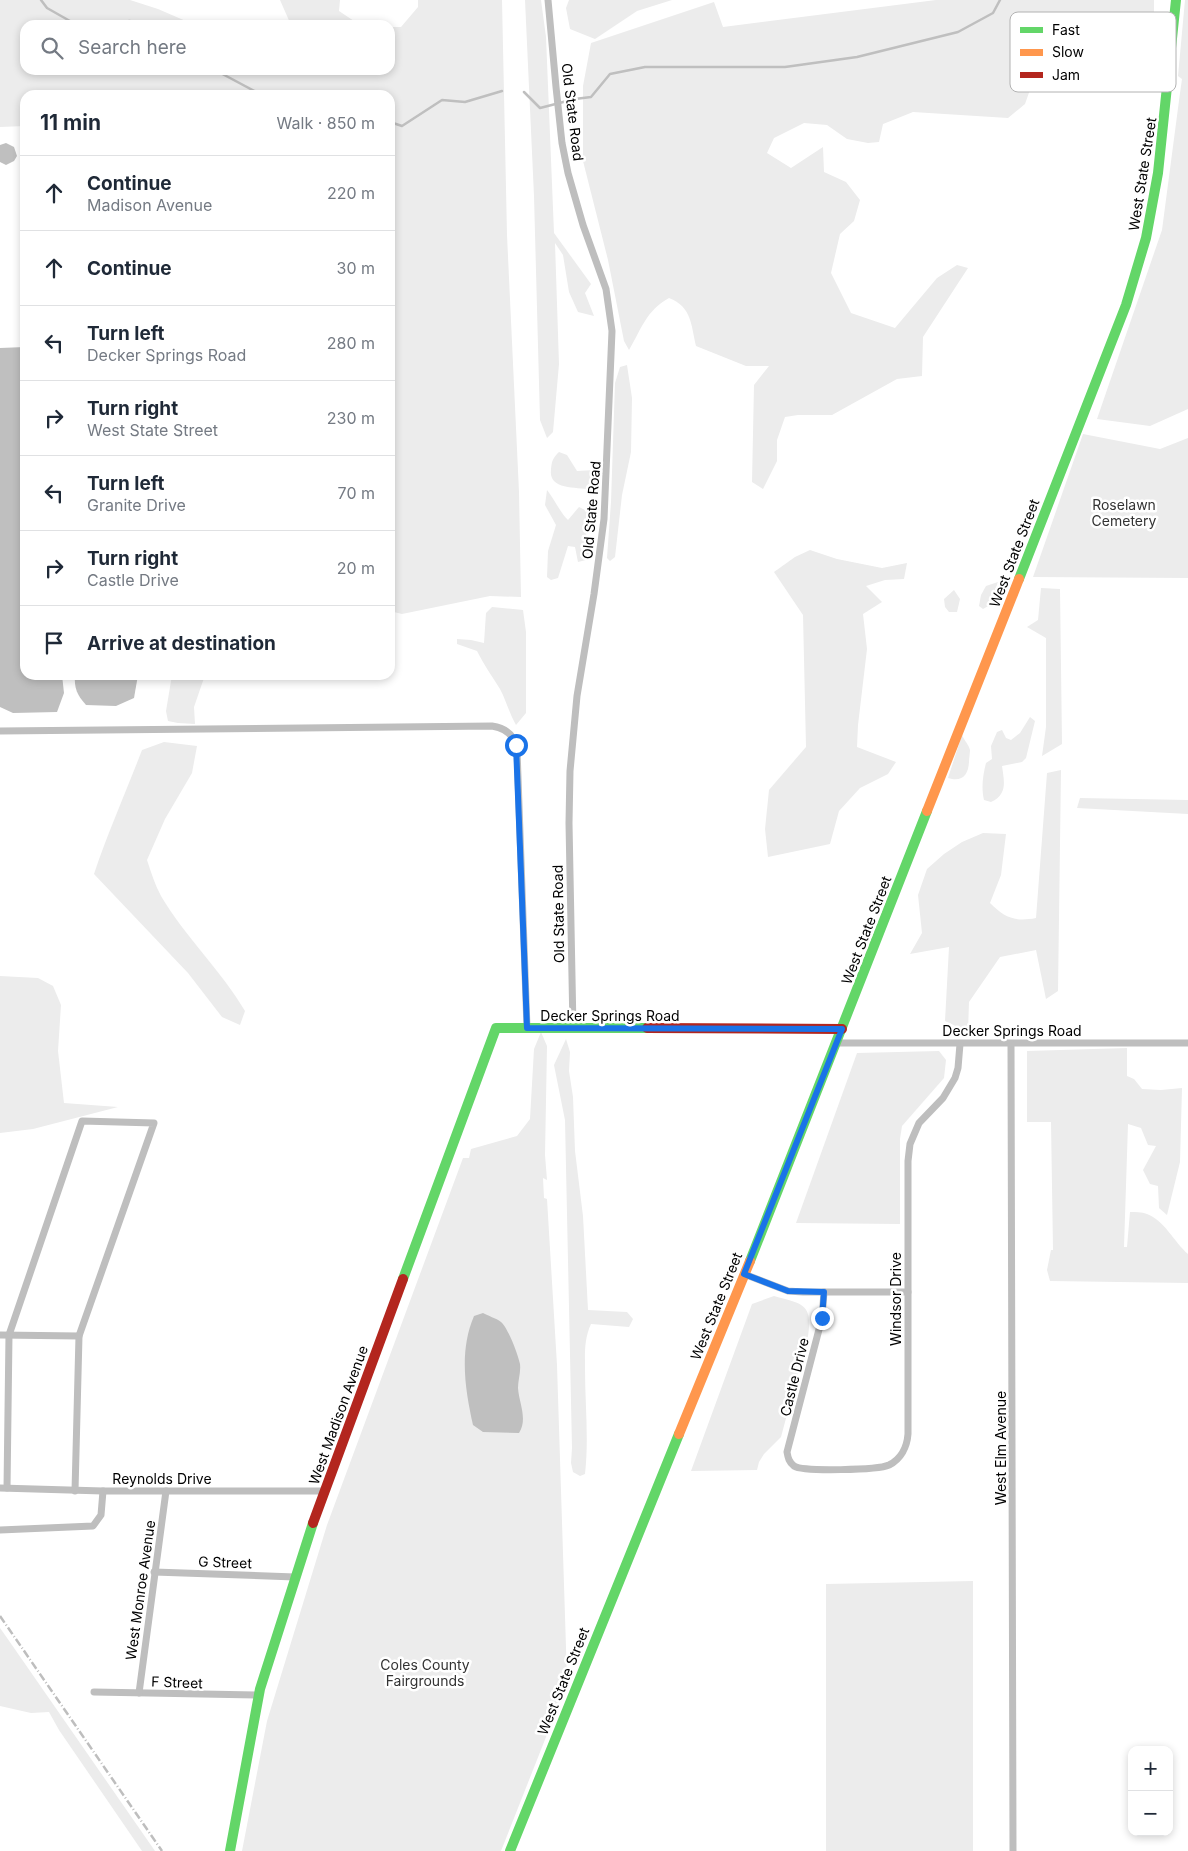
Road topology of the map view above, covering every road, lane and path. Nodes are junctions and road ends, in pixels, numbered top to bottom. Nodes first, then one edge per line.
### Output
1 (548, 0) edge
2 (1168, 92) edge
3 (0, 731) edge
4 (527, 1028) junction
5 (573, 1028) junction
6 (842, 1029) junction
7 (837, 1043) junction
8 (1188, 1043) edge
9 (960, 1044) junction
10 (1011, 1044) junction
11 (744, 1274) junction
12 (824, 1292) junction
13 (908, 1292) junction
14 (0, 1335) edge
15 (9, 1335) junction
16 (79, 1336) junction
17 (793, 1465) joint
18 (3, 1488) edge
19 (166, 1490) junction
20 (75, 1491) junction
21 (103, 1491) junction
22 (324, 1491) junction
23 (0, 1530) edge
24 (154, 1572) junction
25 (295, 1576) junction
26 (94, 1692) dead end
27 (139, 1693) junction
28 (259, 1695) junction
29 (230, 1851) edge
30 (510, 1851) edge
31 (1013, 1851) edge

1 - 5 street, Old State Road
2 - 6 street, West State Street
3 - 4 street
4 - 5 street, Decker Springs Road
4 - 22 street, West Madison Avenue
5 - 6 street, Decker Springs Road
6 - 7 street, West State Street
7 - 9 street, Decker Springs Road
7 - 11 street, West State Street
8 - 10 street, Decker Springs Road
9 - 10 street, Decker Springs Road
9 - 13 street, Windsor Drive
10 - 31 street, West Elm Avenue
11 - 12 street
11 - 30 street, West State Street
12 - 13 street
12 - 17 street, Castle Drive
13 - 17 street, Windsor Drive
14 - 15 street
15 - 16 street
15 - 16 street
15 - 18 street
16 - 20 street
18 - 20 street, Reynolds Drive
19 - 21 street, Reynolds Drive
19 - 22 street, Reynolds Drive
19 - 24 street, West Monroe Avenue
20 - 21 street, Reynolds Drive
21 - 23 street
22 - 25 street, West Madison Avenue
24 - 25 street, G Street
24 - 27 street, West Monroe Avenue
25 - 28 street, West Madison Avenue
26 - 27 street, F Street
27 - 28 street, F Street
28 - 29 street, West Madison Avenue

